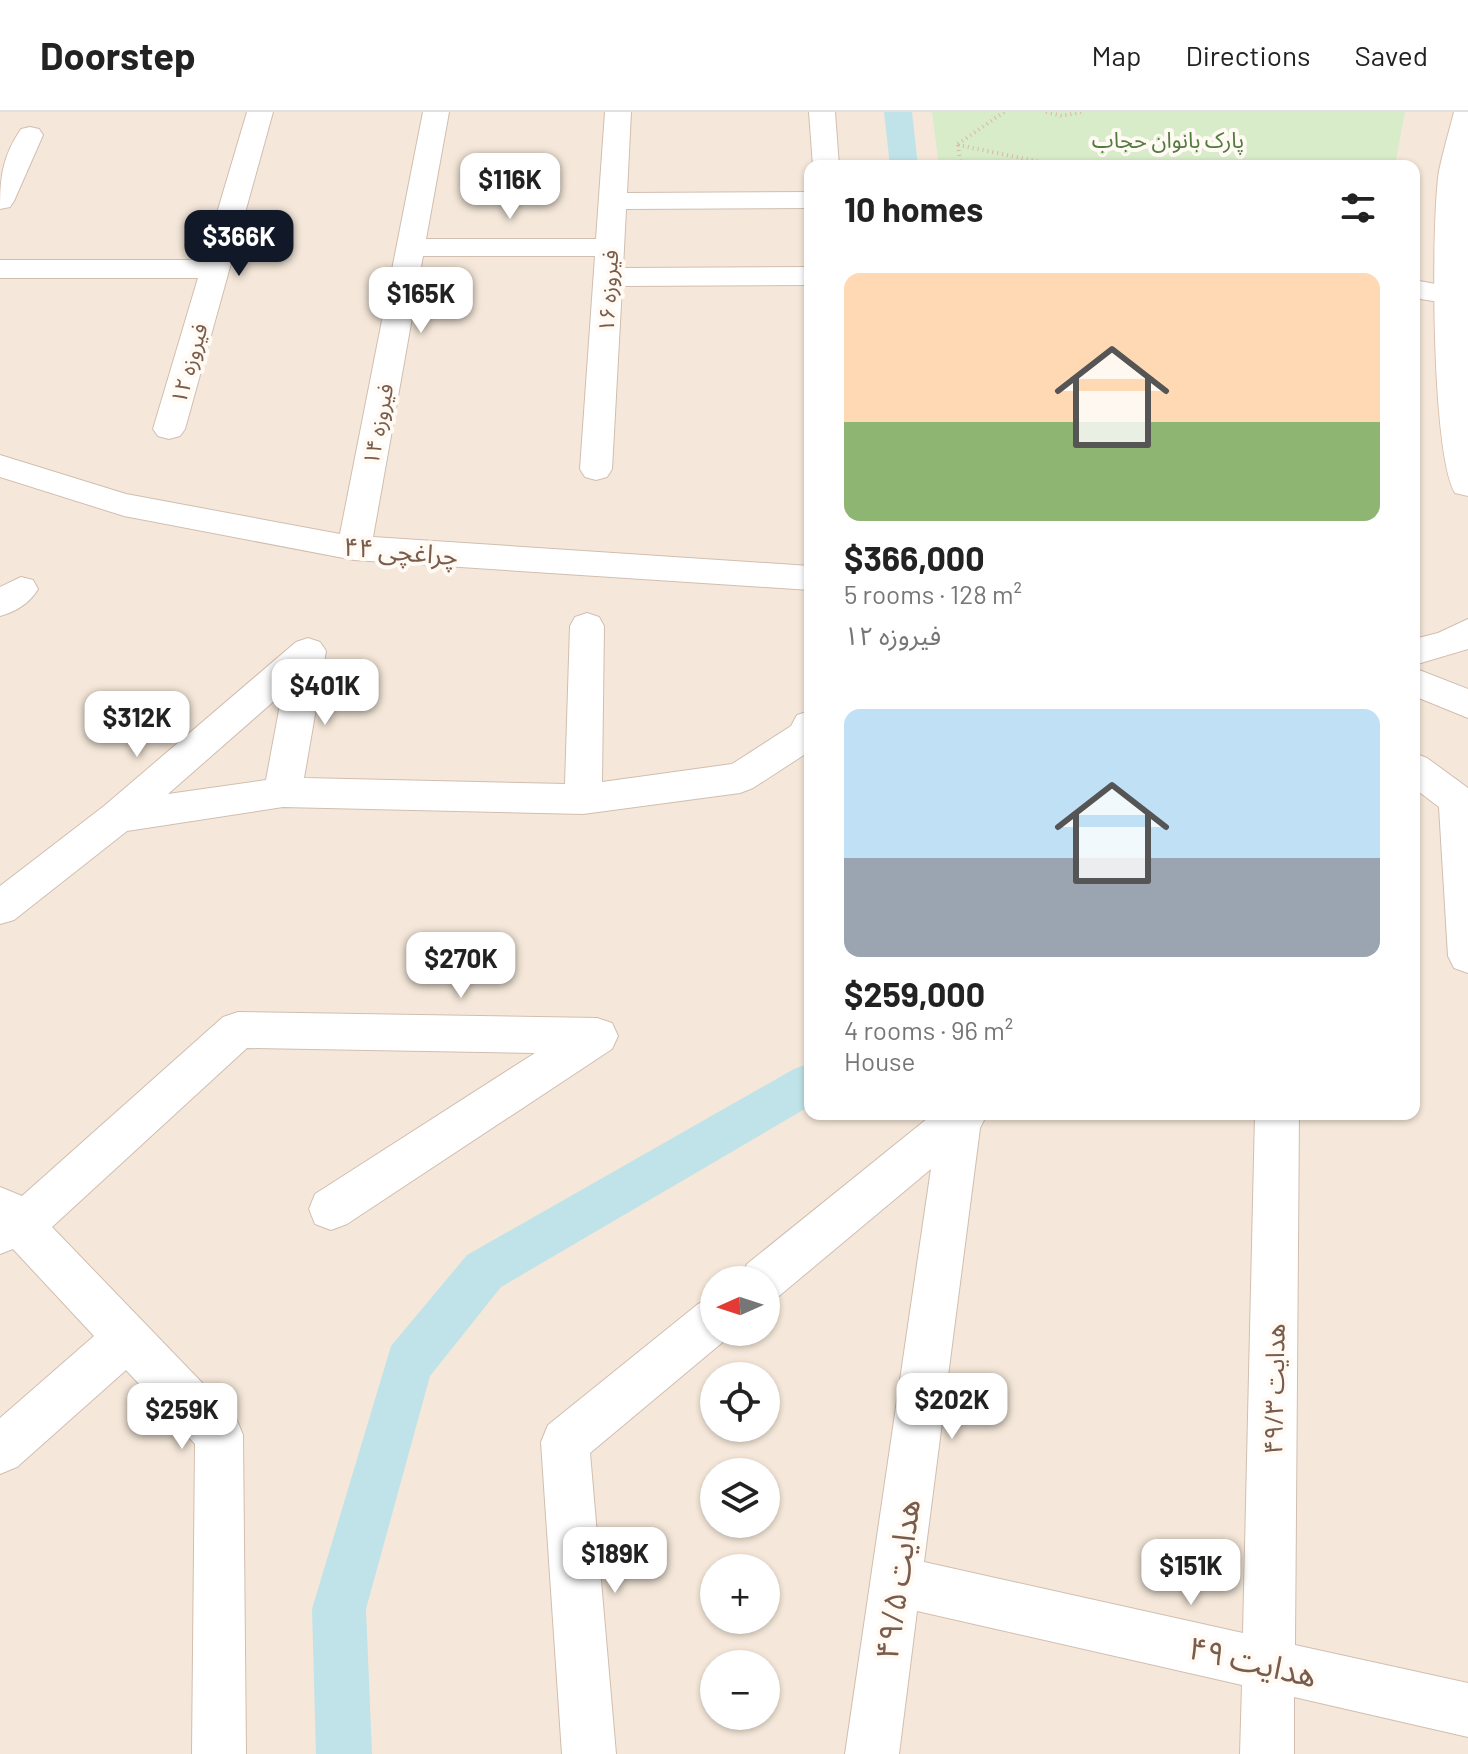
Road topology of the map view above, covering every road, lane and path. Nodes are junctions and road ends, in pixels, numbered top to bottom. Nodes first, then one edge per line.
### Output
1 (260, 112) edge
2 (436, 112) edge
3 (618, 112) edge
4 (822, 112) edge
5 (1004, 112) edge
6 (1046, 112) edge
7 (1081, 112) edge
8 (1468, 112) edge
9 (30, 135) dead end
10 (958, 145) junction
11 (826, 160) edge
12 (960, 160) edge
13 (1031, 160) edge
14 (804, 200) edge
15 (0, 201) edge
16 (613, 201) junction
17 (609, 247) junction
18 (410, 248) junction
19 (0, 269) edge
20 (215, 269) junction
21 (804, 276) edge
22 (608, 277) junction
23 (1420, 290) edge
24 (1452, 295) junction
25 (169, 429) dead end
26 (0, 466) edge
27 (596, 469) dead end
28 (1468, 484) edge
29 (354, 548) junction
30 (804, 578) edge
31 (587, 626) dead end
32 (1468, 632) edge
33 (1420, 651) edge
34 (1420, 684) edge
35 (1468, 704) edge
36 (804, 736) edge
37 (1420, 772) edge
38 (283, 792) junction
39 (583, 799) junction
40 (1462, 804) edge
41 (117, 817) junction
42 (0, 908) edge
43 (1468, 956) edge
44 (958, 1120) edge
45 (962, 1120) edge
46 (1277, 1120) edge
47 (331, 1209) dead end
48 (7, 1221) edge
49 (780, 1266) edge
50 (700, 1331) edge
51 (127, 1338) junction
52 (0, 1450) edge
53 (896, 1581) junction
54 (1268, 1664) junction
55 (1468, 1710) edge
56 (219, 1754) edge
57 (589, 1754) edge
58 (872, 1754) edge
59 (1267, 1754) edge

1 - 20 street, فیروزه ۱۲
2 - 18 street, فیروزه ۱۴
3 - 16 street, فیروزه ۱۶
4 - 11 street
5 - 10 path
6 - 7 path
8 - 24 main road
9 - 15 street
10 - 12 path
10 - 13 path
14 - 16 street
16 - 17 street, فیروزه ۱۶
17 - 18 street
17 - 22 street, فیروزه ۱۶
18 - 29 street, فیروزه ۱۴
19 - 20 street
20 - 25 street, فیروزه ۱۲
21 - 22 street
22 - 27 street, فیروزه ۱۶
23 - 24 street
24 - 28 main road
26 - 29 street, چراغچی ۴۴
29 - 30 street, چراغچی ۴۴
31 - 39 street
32 - 33 street
34 - 35 street
36 - 39 street
37 - 40 street
38 - 39 street
38 - 41 street
38 - 41 street
40 - 43 street
41 - 42 street
44 - 49 street
45 - 53 street, هدایت ۴۹/۵
46 - 54 street, هدایت ۴۹/۳
47 - 48 street
48 - 51 street
50 - 57 street
51 - 52 street
51 - 56 street
53 - 54 street, هدایت ۴۹
53 - 58 street, هدایت ۴۹/۵
54 - 55 street, هدایت ۴۹
54 - 59 street, هدایت ۴۹/۳

